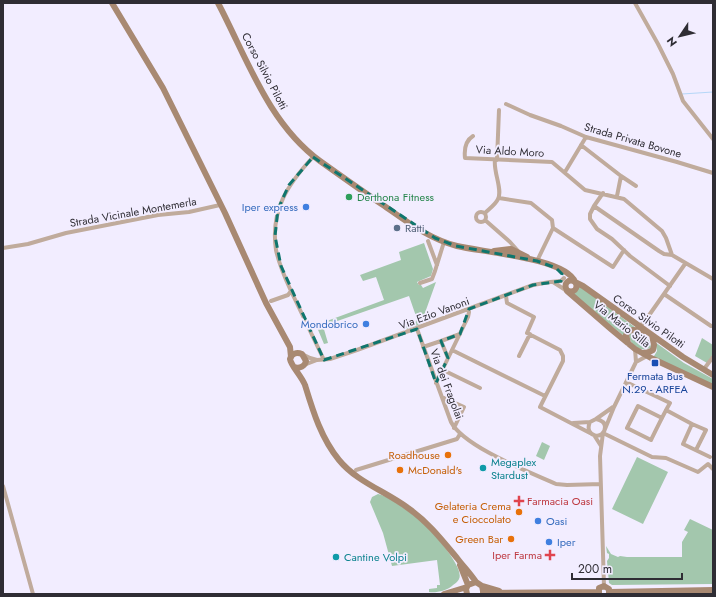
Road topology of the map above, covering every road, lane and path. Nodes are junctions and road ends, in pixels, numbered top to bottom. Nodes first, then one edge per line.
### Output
1 (112, 3) edge
2 (218, 3) edge
3 (635, 3) edge
4 (506, 104) dead end
5 (499, 110) dead end
6 (473, 136) dead end
7 (586, 137) junction
8 (713, 140) edge
9 (581, 145) junction
10 (313, 157) junction
11 (496, 160) junction
12 (565, 172) junction
13 (713, 173) edge
14 (621, 176) junction
15 (636, 186) dead end
16 (603, 193) junction
17 (617, 196) junction
18 (499, 198) junction
19 (220, 205) junction
20 (594, 206) junction
21 (485, 213) junction
22 (485, 220) junction
23 (553, 228) junction
24 (507, 240) junction
25 (428, 241) dead end
26 (444, 242) junction
27 (3, 248) edge
28 (624, 250) junction
29 (512, 253) junction
30 (672, 255) junction
31 (537, 260) junction
32 (685, 264) junction
33 (437, 266) junction
34 (556, 268) junction
35 (564, 278) junction
36 (713, 279) edge
37 (550, 282) junction
38 (575, 282) junction
39 (420, 283) dead end
40 (670, 286) junction
41 (566, 288) junction
42 (291, 291) junction
43 (664, 294) junction
44 (506, 296) junction
45 (271, 301) dead end
46 (468, 310) junction
47 (711, 326) dead end
48 (638, 328) junction
49 (417, 329) junction
50 (460, 334) junction
51 (530, 334) junction
52 (650, 334) junction
53 (285, 338) junction
54 (441, 340) junction
55 (628, 344) junction
56 (423, 346) junction
57 (635, 349) junction
58 (452, 350) junction
59 (301, 354) junction
60 (644, 354) junction
61 (519, 356) dead end
62 (291, 357) junction
63 (713, 357) edge
64 (448, 358) junction
65 (317, 360) junction
66 (324, 360) junction
67 (636, 362) junction
68 (304, 365) junction
69 (294, 367) junction
70 (704, 369) junction
71 (443, 370) junction
72 (713, 374) edge
73 (303, 381) junction
74 (626, 382) junction
75 (436, 383) junction
76 (713, 387) edge
77 (480, 388) dead end
78 (545, 396) junction
79 (442, 397) junction
80 (614, 407) junction
81 (666, 410) junction
82 (662, 418) junction
83 (596, 419) junction
84 (590, 422) junction
85 (573, 423) junction
86 (692, 424) junction
87 (454, 428) junction
88 (604, 431) junction
89 (460, 434) junction
90 (592, 434) junction
91 (601, 446) junction
92 (696, 450) junction
93 (712, 456) edge
94 (708, 464) junction
95 (713, 469) edge
96 (356, 470) dead end
97 (601, 484) junction
98 (3, 486) edge
99 (458, 560) junction
100 (476, 582) junction
101 (468, 586) junction
102 (482, 586) junction
103 (604, 586) junction
104 (713, 590) edge
105 (507, 593) edge
106 (599, 593) edge
107 (610, 593) edge
108 (33, 594) edge
109 (444, 594) edge
110 (467, 594) edge
111 (483, 594) edge

1 - 19 street
2 - 10 street, Corso Silvio Pilotti
3 - 8 street
4 - 7 street, Strada Privata Bovone
5 - 11 street
6 - 11 street, Via Aldo Moro
7 - 9 street
7 - 13 street, Strada Privata Bovone
9 - 12 street
9 - 14 street
10 - 26 street, Corso Silvio Pilotti
10 - 42 street
11 - 12 street, Via Aldo Moro
11 - 18 street
12 - 16 street, Via Aldo Moro
14 - 15 street
14 - 17 street
16 - 17 street, Via Aldo Moro
16 - 20 street
17 - 30 street, Via Aldo Moro
18 - 21 street
18 - 23 street
19 - 27 street, Strada Vicinale Montemerla
19 - 53 street
20 - 28 street
20 - 30 street
21 - 22 street
21 - 22 street
22 - 24 street
23 - 28 street
23 - 31 street
24 - 29 street
24 - 29 street
25 - 33 street
26 - 29 street, Corso Silvio Pilotti
26 - 33 street
28 - 40 street
29 - 31 street, Corso Silvio Pilotti
30 - 32 street
31 - 34 street, Corso Silvio Pilotti
32 - 36 street
32 - 40 street
33 - 39 street
34 - 35 street, Corso Silvio Pilotti
34 - 38 street, Corso Silvio Pilotti
35 - 37 street, Via Ezio Vanoni
35 - 41 street
37 - 41 street
37 - 44 street, Via Ezio Vanoni
38 - 41 street
38 - 41 street
38 - 48 street, Corso Silvio Pilotti
40 - 43 street
41 - 55 street, Via Mario Silla
42 - 45 street
42 - 66 street
43 - 47 street
43 - 48 street
44 - 46 street, Via Ezio Vanoni
44 - 51 street
46 - 49 street, Via Ezio Vanoni
46 - 50 street
48 - 52 street
48 - 55 street
49 - 56 street, Via dei Fragolai
49 - 66 street, Via Ezio Vanoni
50 - 54 street
50 - 58 street
51 - 61 street
51 - 78 street
52 - 60 street
52 - 70 street, Corso Silvio Pilotti
53 - 59 street
53 - 62 street
54 - 56 street
54 - 64 street
55 - 57 street, Via Mario Silla
56 - 75 street, Via dei Fragolai
57 - 60 street, Via Mario Silla
57 - 67 street
58 - 64 street
58 - 78 street
59 - 62 street
59 - 65 street
59 - 68 street
60 - 67 street
60 - 76 street, Via Mario Silla
62 - 69 street
63 - 70 street
64 - 71 street
65 - 66 street, Via Ezio Vanoni
65 - 68 street
67 - 74 street
68 - 69 street
68 - 73 street
69 - 73 street
70 - 72 street, Corso Silvio Pilotti
71 - 75 street
71 - 77 street
73 - 99 street
74 - 80 street
74 - 81 street
75 - 79 street, Via dei Fragolai
78 - 85 street
79 - 87 street, Via dei Fragolai
79 - 87 street
80 - 83 street
80 - 88 street
81 - 82 street
81 - 86 street
82 - 82 street
83 - 84 street
83 - 88 street
84 - 85 street
84 - 90 street
85 - 90 street
86 - 92 street
86 - 92 street
87 - 89 street, Via dei Fragolai
88 - 90 street
88 - 91 street
88 - 94 street
89 - 96 street
89 - 97 street, Via dei Fragolai
90 - 91 street
91 - 97 street
92 - 93 street
93 - 94 street
94 - 95 street
97 - 103 street
98 - 108 street
99 - 100 street
99 - 101 street
100 - 101 street
100 - 102 street
101 - 109 street
101 - 110 street
102 - 105 street
102 - 111 street
103 - 106 street
103 - 107 street
104 - 107 street
105 - 106 street
105 - 111 street

